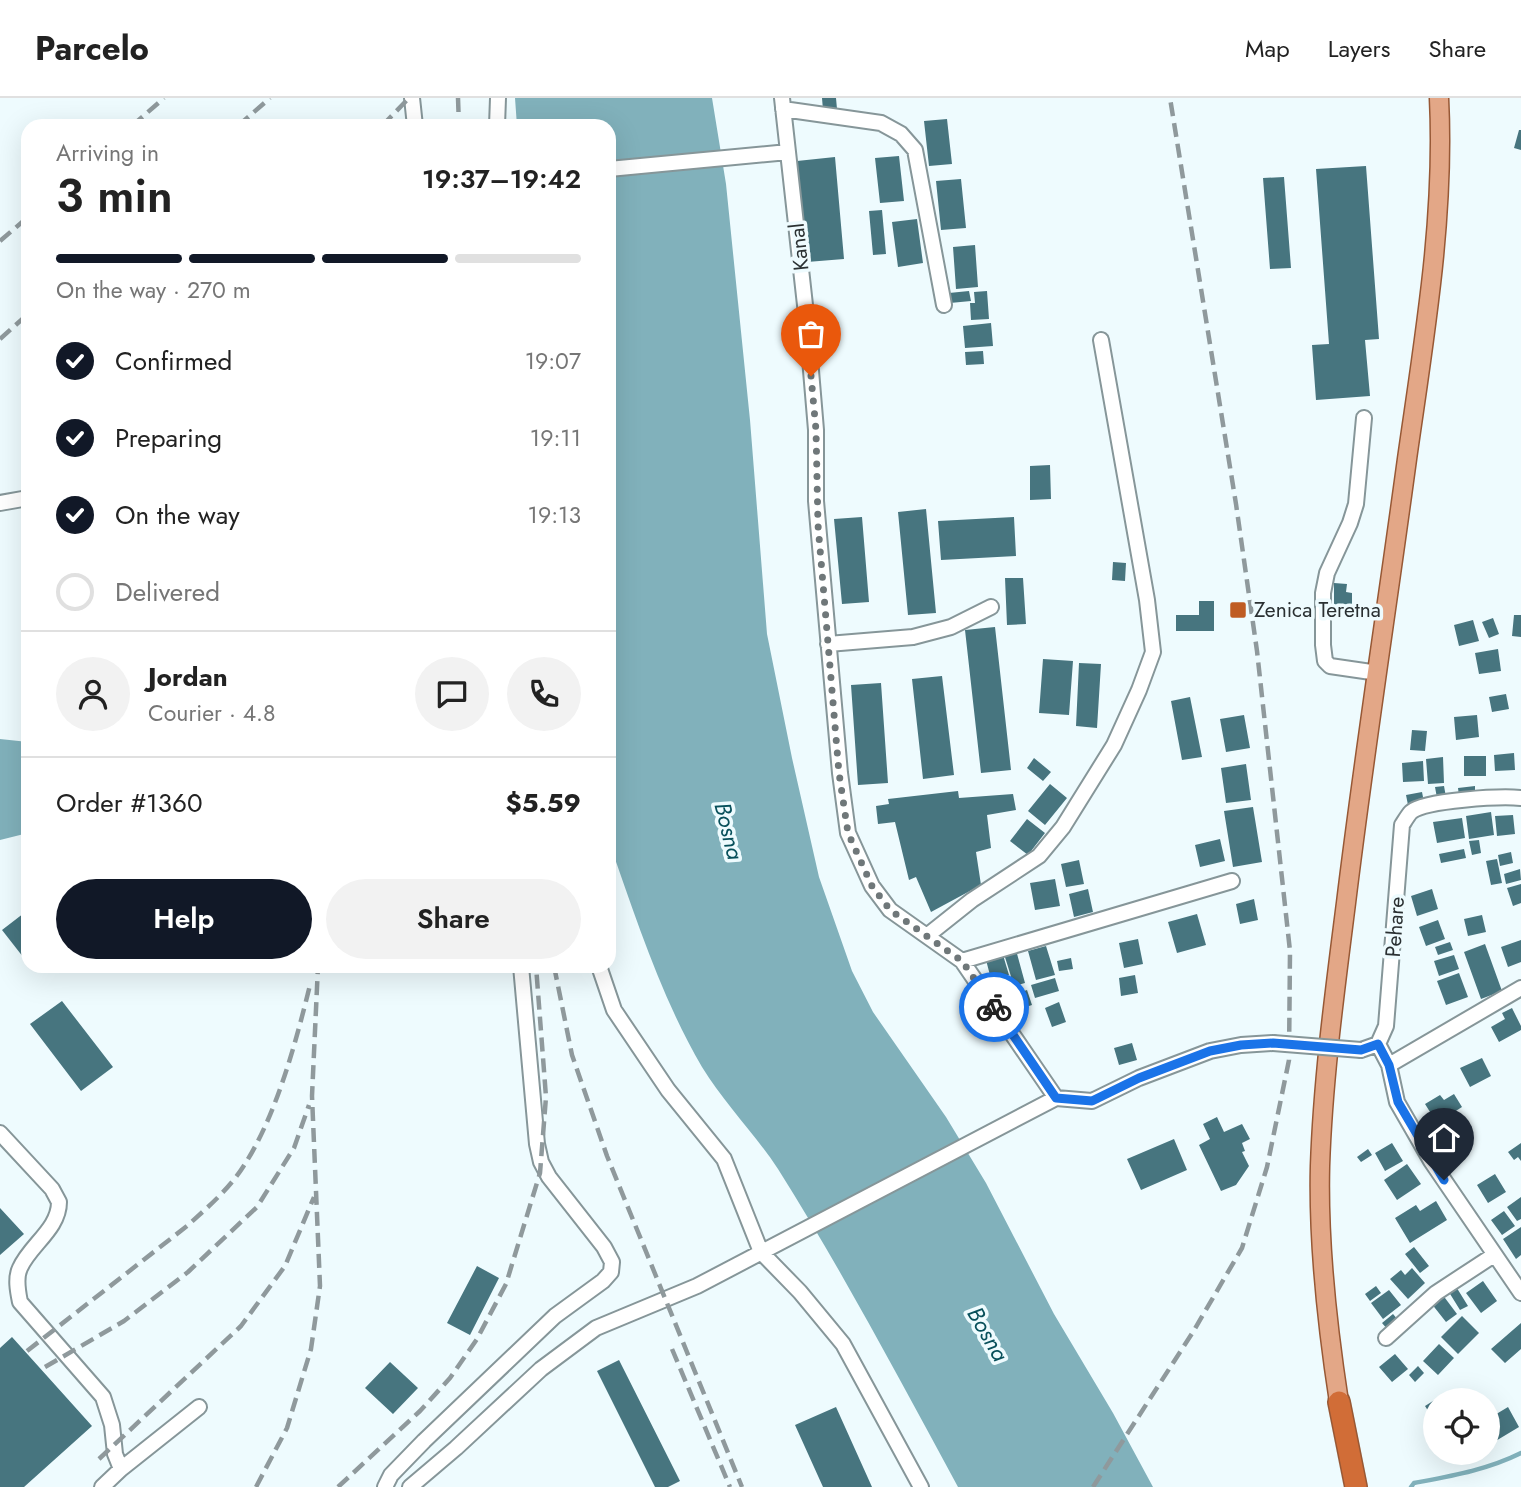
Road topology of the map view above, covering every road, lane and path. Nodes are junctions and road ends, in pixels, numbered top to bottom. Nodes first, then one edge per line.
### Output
1 (412, 98) edge
2 (498, 98) edge
3 (1439, 98) edge
4 (783, 103) edge
5 (414, 119) edge
6 (497, 119) edge
7 (788, 152) junction
8 (616, 168) edge
9 (944, 305) dead end
10 (1101, 340) dead end
11 (1364, 418) dead end
12 (21, 499) edge
13 (0, 503) edge
14 (991, 607) dead end
15 (828, 644) junction
16 (1378, 673) junction
17 (1521, 797) edge
18 (1232, 881) dead end
19 (928, 934) junction
20 (962, 961) junction
21 (522, 973) edge
22 (601, 973) edge
23 (1520, 991) edge
24 (1378, 1044) junction
25 (1389, 1065) junction
26 (1056, 1098) junction
27 (0, 1133) edge
28 (761, 1252) junction
29 (1494, 1255) junction
30 (1521, 1293) edge
31 (1386, 1338) dead end
32 (1339, 1402) junction
33 (199, 1407) dead end
34 (121, 1469) junction
35 (416, 1485) edge
36 (102, 1487) edge
37 (385, 1487) edge
38 (921, 1487) edge
39 (1343, 1487) edge
40 (1356, 1487) edge

1 - 5 street
2 - 6 street
3 - 16 main road
4 - 7 street, Kanal
4 - 9 street
7 - 8 street
7 - 15 street, Kanal
10 - 19 street
11 - 16 street
12 - 13 street
14 - 15 street
15 - 19 street, Kanal
16 - 32 main road
17 - 24 street, Pehare
18 - 20 street
19 - 20 street, Kanal
20 - 26 street, Kanal
21 - 37 street
22 - 28 street
23 - 25 street
24 - 25 street
24 - 26 street, bridge
25 - 29 street
26 - 28 street
27 - 34 street
28 - 35 street
28 - 38 street
29 - 30 street
29 - 31 street
32 - 39 highway
32 - 40 highway
33 - 34 street
34 - 36 street

